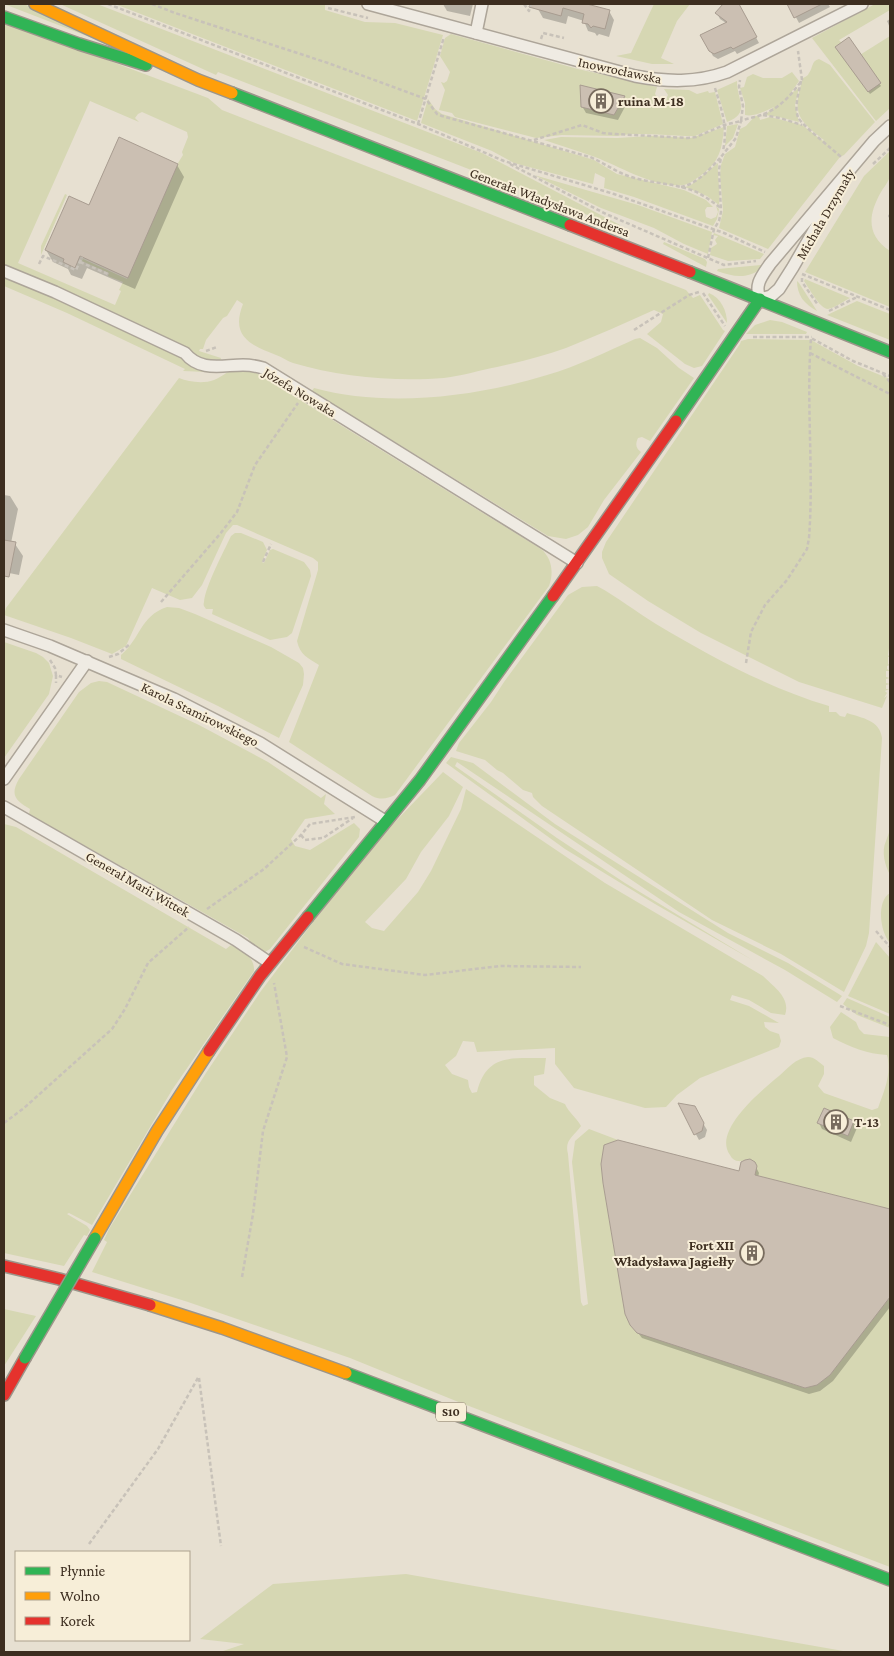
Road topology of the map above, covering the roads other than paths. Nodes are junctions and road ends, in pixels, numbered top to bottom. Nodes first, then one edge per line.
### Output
1 (35, 4) edge
2 (368, 4) edge
3 (482, 4) edge
4 (862, 4) edge
5 (4, 16) edge
6 (476, 33) junction
7 (198, 80) junction
8 (890, 126) edge
9 (847, 173) junction
10 (4, 271) edge
11 (760, 299) junction
12 (890, 352) edge
13 (577, 563) junction
14 (4, 630) edge
15 (87, 661) junction
16 (4, 779) edge
17 (4, 807) edge
18 (385, 821) junction
19 (270, 963) junction
20 (4, 1266) edge
21 (4, 1396) edge
22 (890, 1580) edge

1 - 7 main road, Generała Władysława Andersa
2 - 6 street, Inowrocławska
3 - 6 street
4 - 6 street, Inowrocławska
5 - 7 main road, Generała Władysława Andersa
7 - 11 main road, Generała Władysława Andersa
8 - 9 street, Michała Drzymały
9 - 11 street, Michała Drzymały
9 - 11 street
10 - 13 street, Józefa Nowaka
11 - 12 main road, Generała Władysława Andersa
11 - 13 main road
13 - 18 main road
14 - 15 street, Karola Stamirowskiego
15 - 16 street
15 - 18 street, Karola Stamirowskiego
17 - 19 street, Generał Marii Wittek
18 - 19 main road
19 - 21 main road, bridge
20 - 22 main road, S10

